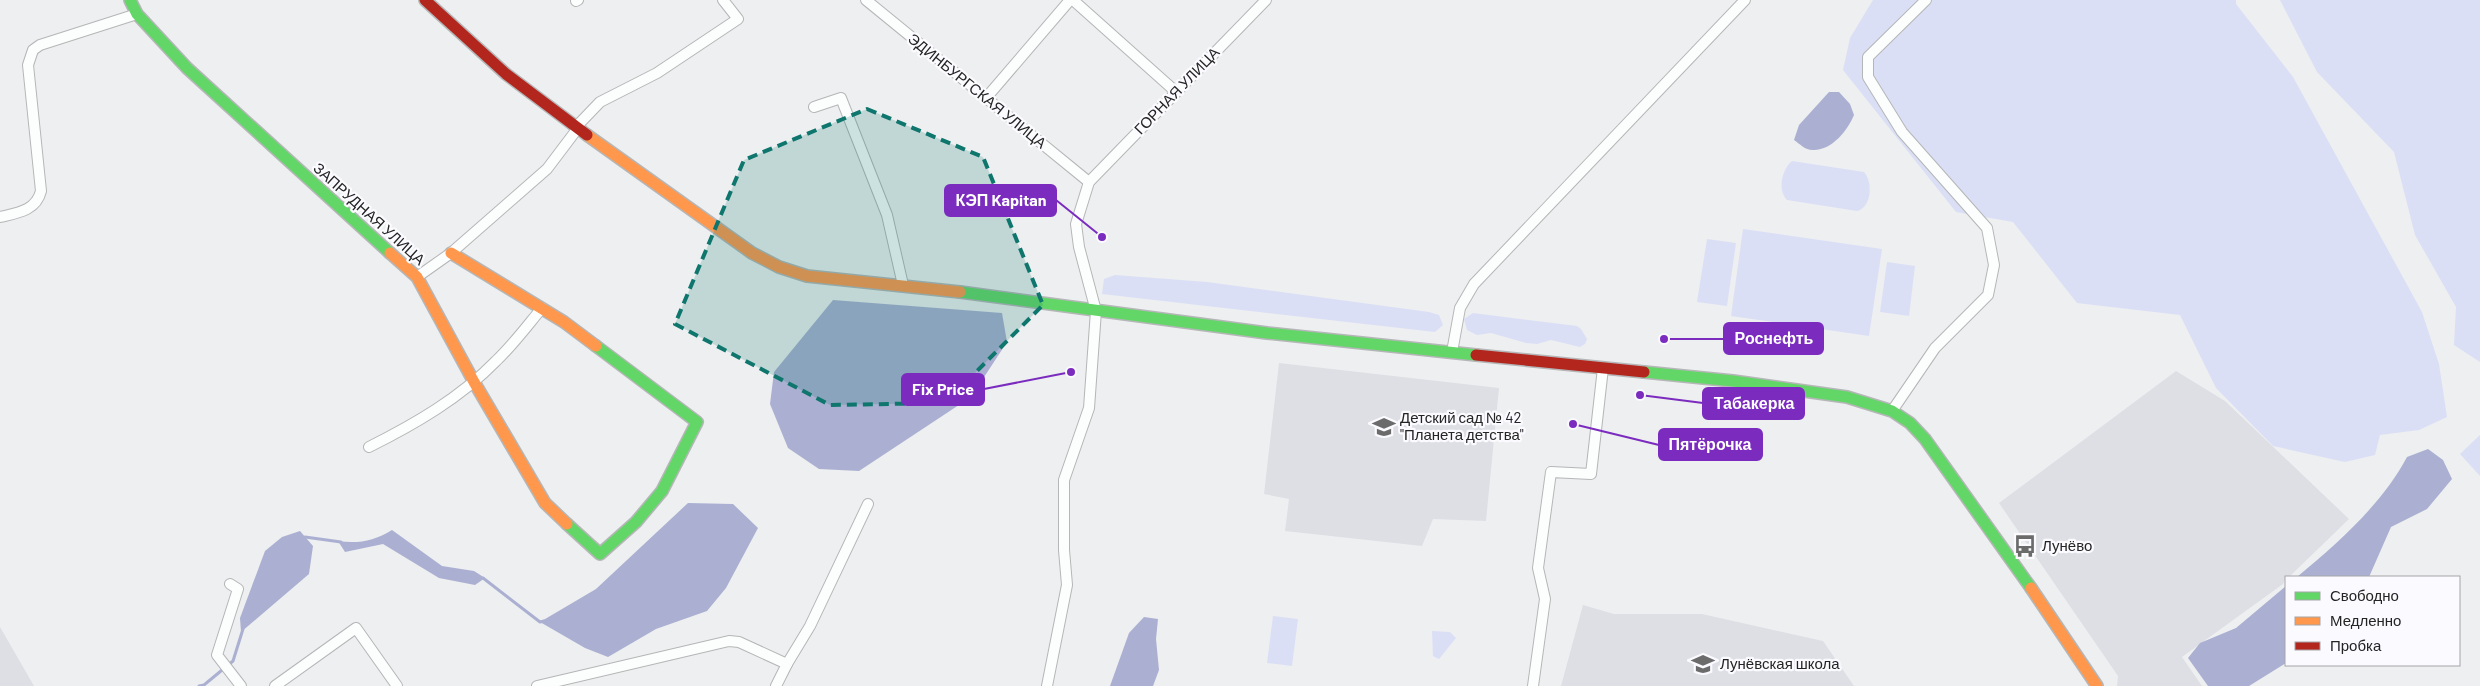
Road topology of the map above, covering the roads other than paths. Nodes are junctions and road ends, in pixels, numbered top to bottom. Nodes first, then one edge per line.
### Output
1 (130, 0) edge
2 (425, 0) edge
3 (722, 0) edge
4 (866, 0) edge
5 (1072, 0) edge
6 (1266, 0) edge
7 (1744, 0) edge
8 (1926, 0) edge
9 (137, 14) junction
10 (1175, 91) junction
11 (986, 98) junction
12 (814, 107) dead end
13 (577, 127) junction
14 (1089, 182) junction
15 (0, 217) edge
16 (451, 253) junction
17 (417, 277) junction
18 (903, 285) junction
19 (542, 308) junction
20 (1096, 311) junction
21 (1452, 352) junction
22 (1604, 368) junction
23 (474, 382) junction
24 (1892, 411) junction
25 (369, 447) dead end
26 (868, 504) dead end
27 (230, 584) dead end
28 (787, 664) junction
29 (241, 686) edge
30 (275, 686) edge
31 (397, 686) edge
32 (538, 686) edge
33 (776, 686) edge
34 (1047, 686) edge
35 (1533, 686) edge
36 (2097, 686) edge

1 - 9 street, ЗАПРУДНАЯ УЛИЦА
2 - 13 street
3 - 13 street
4 - 11 street, ЭДИНБУРГСКАЯ УЛИЦА
5 - 10 street
5 - 11 street
6 - 10 street, ГОРНАЯ УЛИЦА
7 - 21 street
8 - 24 street
9 - 15 street
9 - 17 street, ЗАПРУДНАЯ УЛИЦА
10 - 14 street, ГОРНАЯ УЛИЦА
11 - 14 street, ЭДИНБУРГСКАЯ УЛИЦА
12 - 18 street
13 - 16 street
13 - 18 street
14 - 20 street
16 - 17 street
16 - 19 street
17 - 23 street, ЗАПРУДНАЯ УЛИЦА
18 - 20 street
19 - 23 street
19 - 23 street, ЗАПРУДНАЯ УЛИЦА
20 - 21 street
20 - 34 street
21 - 22 street
22 - 24 street
22 - 35 street
23 - 25 street
24 - 36 street
26 - 28 street
27 - 29 street
28 - 32 street
28 - 33 street
30 - 31 street

